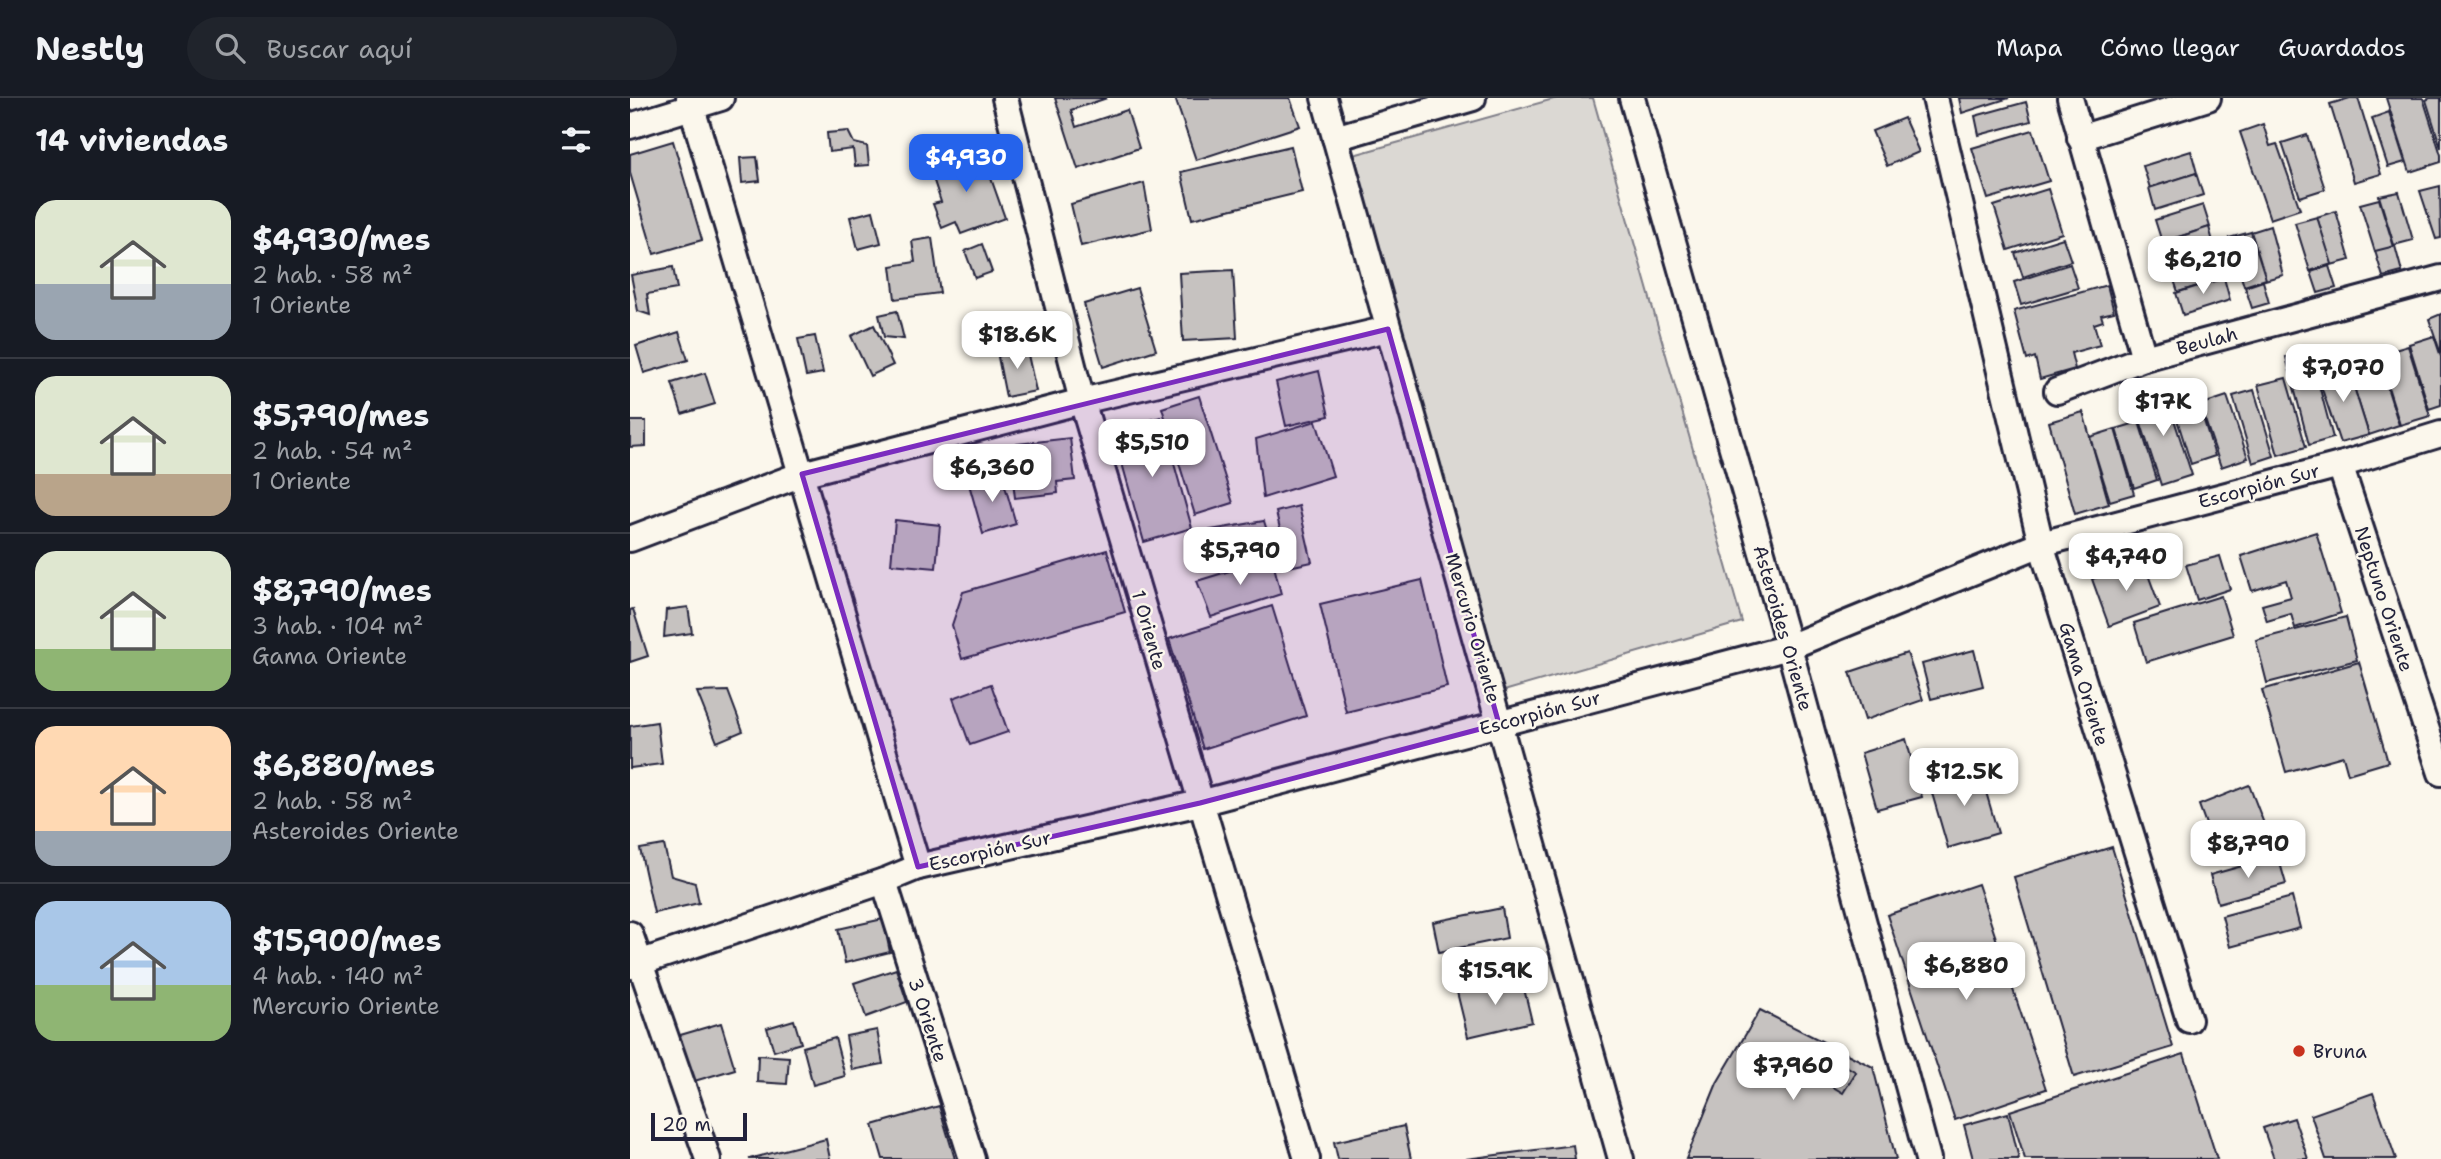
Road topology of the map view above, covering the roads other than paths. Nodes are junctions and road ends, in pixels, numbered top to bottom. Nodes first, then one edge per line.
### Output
1 (722, 98) edge
2 (1005, 98) edge
3 (1324, 98) edge
4 (1473, 98) edge
5 (1632, 98) edge
6 (1935, 98) edge
7 (2070, 98) edge
8 (2208, 98) edge
9 (690, 102) edge
10 (630, 126) edge
11 (1335, 138) junction
12 (2080, 138) junction
13 (2441, 278) edge
14 (1388, 328) junction
15 (2144, 358) junction
16 (2057, 391) dead end
17 (1082, 401) junction
18 (2441, 434) edge
19 (2340, 465) junction
20 (802, 474) junction
21 (630, 539) edge
22 (2041, 544) junction
23 (1789, 647) junction
24 (1499, 724) junction
25 (2441, 774) edge
26 (1200, 803) junction
27 (918, 867) junction
28 (884, 881) junction
29 (630, 934) edge
30 (635, 965) edge
31 (2189, 1020) dead end
32 (708, 1159) edge
33 (972, 1159) edge
34 (1307, 1159) edge
35 (1621, 1159) edge
36 (1928, 1159) edge

1 - 9 street
2 - 17 street, 1 Oriente
3 - 11 street, Mercurio Oriente
4 - 11 street
5 - 23 street, Asteroides Oriente
6 - 22 street, Gama Oriente
7 - 12 street
8 - 12 street
9 - 10 street
9 - 20 street
11 - 14 street, Mercurio Oriente
12 - 15 street
13 - 15 street, Beulah
14 - 17 street
14 - 24 street, Mercurio Oriente
15 - 16 street, Beulah
17 - 20 street
17 - 26 street, 1 Oriente
18 - 19 street, Escorpión Sur
19 - 22 street, Escorpión Sur
19 - 25 street, Neptuno Oriente
20 - 21 street
20 - 27 street
22 - 23 street, Escorpión Sur
22 - 31 street, Gama Oriente
23 - 24 street, Escorpión Sur
23 - 36 street, Asteroides Oriente
24 - 26 street, Escorpión Sur
24 - 35 street, Mercurio Oriente
26 - 27 street, Escorpión Sur
26 - 34 street, 1 Oriente
27 - 28 street, Escorpión Sur
28 - 30 street, Escorpión Sur
28 - 33 street, 3 Oriente
29 - 30 street
30 - 32 street

